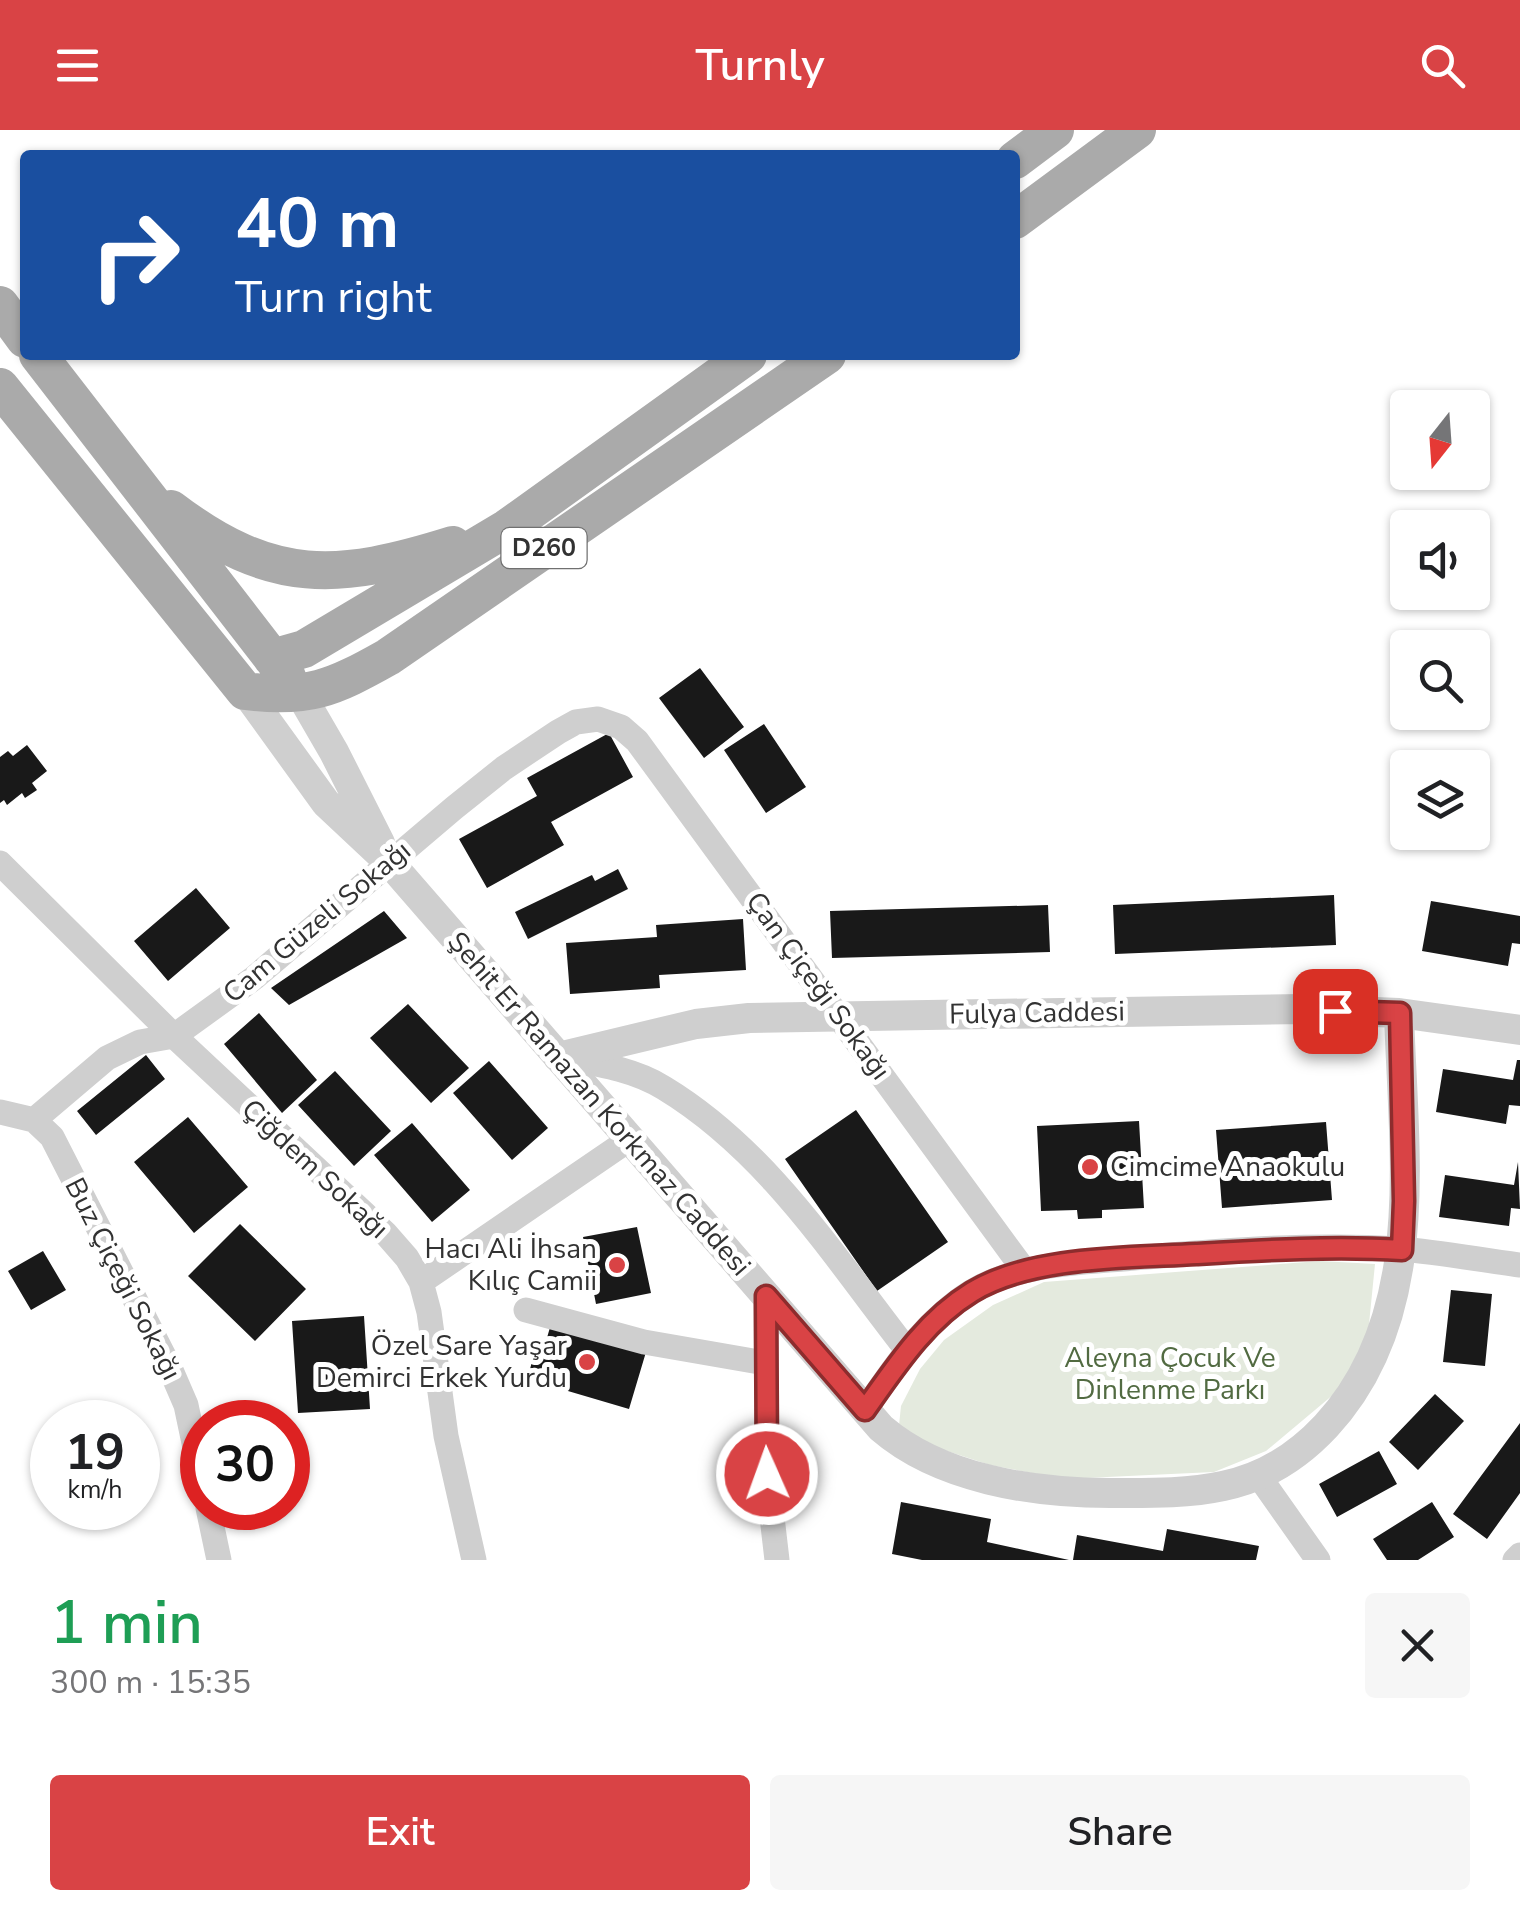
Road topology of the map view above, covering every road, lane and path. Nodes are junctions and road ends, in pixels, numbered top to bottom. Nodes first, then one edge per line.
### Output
1 (1055, 130) edge
2 (1136, 130) edge
3 (1020, 156) edge
4 (1020, 216) edge
5 (0, 305) edge
6 (20, 331) edge
7 (42, 360) edge
8 (741, 360) edge
9 (821, 360) edge
10 (0, 387) edge
11 (137, 484) junction
12 (508, 528) junction
13 (272, 658) junction
14 (244, 692) junction
15 (301, 695) junction
16 (598, 719) joint
17 (0, 863) edge
18 (390, 863) junction
19 (1400, 1013) junction
20 (840, 1015) junction
21 (1520, 1030) edge
22 (174, 1036) junction
23 (558, 1056) junction
24 (0, 1112) edge
25 (34, 1120) junction
26 (630, 1140) junction
27 (1402, 1250) junction
28 (1520, 1266) edge
29 (1024, 1270) junction
30 (421, 1282) junction
31 (766, 1296) junction
32 (526, 1310) dead end
33 (907, 1350) junction
34 (765, 1363) junction
35 (184, 1400) edge
36 (865, 1410) junction
37 (1258, 1476) junction
38 (213, 1530) edge
39 (778, 1559) edge
40 (219, 1560) edge
41 (474, 1560) edge
42 (1318, 1560) edge

1 - 3 main road
2 - 4 main road
5 - 6 main road
7 - 11 main road, Şehit Er Ramazan Korkmaz Caddesi / D260
8 - 12 main road, D260
9 - 15 main road, D260
10 - 14 main road, Şehit Er Ramazan Korkmaz Caddesi
11 - 12 main road, D260
11 - 13 main road, Şehit Er Ramazan Korkmaz Caddesi / D260
12 - 13 main road
13 - 15 main road, Şehit Er Ramazan Korkmaz Caddesi / D260
14 - 15 main road, D260
14 - 18 street, Şehit Er Ramazan Korkmaz Caddesi
15 - 18 street, Şehit Er Ramazan Korkmaz Caddesi
16 - 18 street, Cam Güzeli Sokağı
16 - 20 street, Çan Çiçeği Sokağı
17 - 22 street, Çiğdem Sokağı
18 - 22 street, Cam Güzeli Sokağı
18 - 23 street, Şehit Er Ramazan Korkmaz Caddesi
19 - 20 street, Fulya Caddesi
19 - 21 street, Fulya Caddesi
19 - 27 street, Şehit Er Ramazan Korkmaz Caddesi
20 - 23 street, Fulya Caddesi
20 - 29 street, Çan Çiçeği Sokağı
22 - 25 street, Cam Güzeli Sokağı
22 - 30 street, Çiğdem Sokağı
23 - 26 street, Şehit Er Ramazan Korkmaz Caddesi
23 - 33 street
24 - 25 street
25 - 35 street, Buz Çiçeği Sokağı
26 - 30 street
26 - 31 street, Şehit Er Ramazan Korkmaz Caddesi
27 - 28 street
27 - 29 street
27 - 37 street, Şehit Er Ramazan Korkmaz Caddesi
29 - 33 street
30 - 41 street, Çiğdem Sokağı
31 - 34 street
31 - 36 street, Şehit Er Ramazan Korkmaz Caddesi
32 - 34 street
33 - 36 street
34 - 39 street
36 - 37 street, Şehit Er Ramazan Korkmaz Caddesi
37 - 42 street
38 - 40 street

